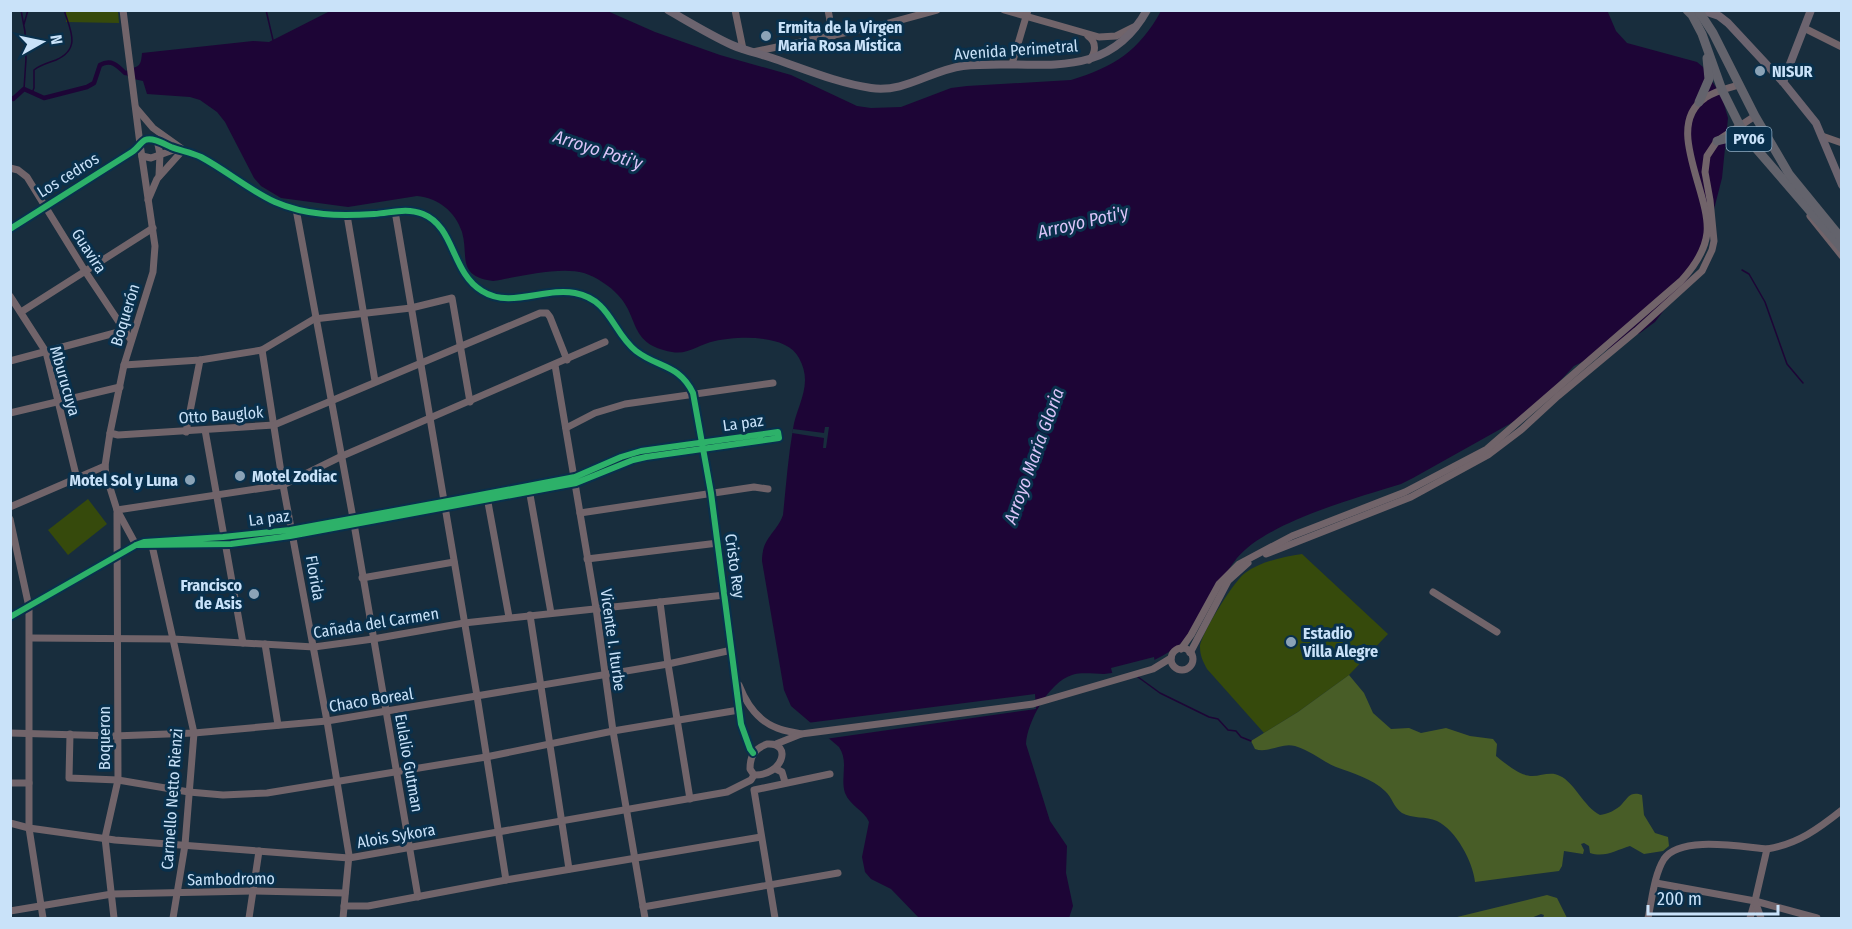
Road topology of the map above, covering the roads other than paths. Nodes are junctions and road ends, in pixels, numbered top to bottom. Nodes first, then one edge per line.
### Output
1 (123, 10) edge
2 (668, 10) edge
3 (735, 10) edge
4 (828, 10) edge
5 (936, 10) edge
6 (1004, 10) edge
7 (1147, 10) edge
8 (1811, 10) edge
9 (1694, 12) edge
10 (678, 13) edge
11 (1027, 14) edge
12 (1725, 20) junction
13 (1140, 22) junction
14 (1709, 26) junction
15 (1804, 28) junction
16 (1086, 35) junction
17 (832, 36) junction
18 (1705, 41) junction
19 (1842, 47) edge
20 (743, 49) junction
21 (753, 52) junction
22 (1089, 60) junction
23 (1012, 64) junction
24 (1783, 82) junction
25 (1739, 85) junction
26 (1722, 90) junction
27 (1699, 102) junction
28 (135, 108) junction
29 (1755, 116) junction
30 (1740, 126) junction
31 (153, 128) junction
32 (1822, 136) junction
33 (158, 141) junction
34 (1717, 141) junction
35 (1842, 143) edge
36 (140, 144) junction
37 (180, 149) junction
38 (160, 154) junction
39 (142, 156) junction
40 (10, 168) edge
41 (1778, 172) junction
42 (159, 176) junction
43 (1842, 185) edge
44 (1797, 196) junction
45 (148, 200) junction
46 (44, 206) junction
47 (296, 209) junction
48 (395, 211) junction
49 (347, 215) junction
50 (153, 228) junction
51 (10, 229) edge
52 (1841, 242) edge
53 (1842, 256) edge
54 (85, 271) junction
55 (10, 296) edge
56 (411, 308) junction
57 (21, 312) junction
58 (362, 314) junction
59 (314, 319) junction
60 (134, 328) junction
61 (124, 331) junction
62 (131, 340) junction
63 (605, 342) dead end
64 (460, 345) junction
65 (261, 350) junction
66 (46, 352) junction
67 (200, 360) junction
68 (567, 360) junction
69 (10, 361) edge
70 (420, 363) junction
71 (555, 364) junction
72 (124, 365) junction
73 (375, 381) junction
74 (772, 383) dead end
75 (120, 387) junction
76 (693, 393) junction
77 (330, 400) junction
78 (59, 402) junction
79 (470, 402) junction
80 (10, 413) edge
81 (429, 418) junction
82 (274, 425) junction
83 (566, 428) junction
84 (205, 430) junction
85 (186, 432) junction
86 (110, 433) junction
87 (703, 446) junction
88 (340, 457) junction
89 (105, 466) junction
90 (77, 479) junction
91 (575, 480) junction
92 (283, 485) junction
93 (529, 489) junction
94 (768, 489) dead end
95 (711, 493) junction
96 (216, 494) junction
97 (487, 497) junction
98 (444, 505) junction
99 (10, 507) edge
100 (117, 510) junction
101 (580, 513) junction
102 (10, 519) edge
103 (353, 521) junction
104 (293, 532) junction
105 (223, 541) junction
106 (151, 543) junction
107 (718, 543) junction
108 (13, 544) edge
109 (136, 545) junction
110 (117, 556) junction
111 (587, 559) junction
112 (454, 562) junction
113 (362, 578) junction
114 (1433, 592) dead end
115 (725, 595) junction
116 (660, 602) junction
117 (29, 607) junction
118 (596, 608) junction
119 (551, 613) junction
120 (530, 615) junction
121 (10, 617) edge
122 (508, 617) junction
123 (465, 622) junction
124 (1497, 632) dead end
125 (30, 638) junction
126 (173, 639) junction
127 (373, 639) junction
128 (117, 640) junction
129 (243, 643) junction
130 (265, 644) junction
131 (314, 647) junction
132 (1180, 649) junction
133 (732, 650) junction
134 (1190, 653) junction
135 (1171, 658) junction
136 (668, 663) junction
137 (1174, 667) junction
138 (1153, 669) junction
139 (604, 673) junction
140 (735, 674) junction
141 (540, 684) junction
142 (477, 696) junction
143 (739, 710) junction
144 (386, 711) junction
145 (327, 721) junction
146 (677, 721) junction
147 (278, 725) junction
148 (613, 731) junction
149 (10, 733) edge
150 (29, 733) junction
151 (194, 733) junction
152 (70, 734) junction
153 (801, 734) junction
154 (117, 735) junction
155 (789, 740) junction
156 (748, 742) junction
157 (550, 744) junction
158 (776, 744) junction
159 (760, 747) junction
160 (782, 752) junction
161 (753, 753) junction
162 (486, 757) junction
163 (776, 769) junction
164 (396, 771) junction
165 (753, 774) junction
166 (830, 774) dead end
167 (118, 780) junction
168 (337, 782) junction
169 (785, 782) junction
170 (10, 783) edge
171 (29, 783) junction
172 (189, 792) junction
173 (690, 799) junction
174 (627, 810) junction
175 (1842, 810) edge
176 (10, 823) edge
177 (562, 823) junction
178 (29, 828) junction
179 (498, 832) junction
180 (761, 837) junction
181 (105, 838) junction
182 (185, 845) junction
183 (410, 848) junction
184 (1767, 849) junction
185 (259, 851) junction
186 (349, 858) junction
187 (635, 858) junction
188 (569, 869) junction
189 (838, 873) dead end
190 (506, 880) junction
191 (1656, 883) junction
192 (770, 886) junction
193 (253, 891) junction
194 (345, 893) junction
195 (112, 894) junction
196 (177, 894) junction
197 (418, 897) junction
198 (1755, 901) junction
199 (41, 906) junction
200 (344, 906) junction
201 (644, 907) junction
202 (10, 911) edge
203 (43, 918) edge
204 (114, 918) edge
205 (173, 918) edge
206 (249, 918) edge
207 (343, 918) edge
208 (645, 918) edge
209 (775, 918) edge
210 (1648, 918) edge
211 (1750, 918) edge
212 (1761, 918) edge
213 (1817, 918) edge

1 - 28 street, Boquerón
2 - 10 main road, Avenida Perimetral
3 - 20 street
4 - 17 street
5 - 17 street
6 - 11 street
7 - 13 main road, Avenida Perimetral
8 - 15 main road
9 - 12 main road
9 - 14 highway
9 - 18 highway, PY06
10 - 20 main road, Avenida Perimetral
11 - 16 street
11 - 23 street
12 - 14 main road
12 - 24 main road
13 - 16 street
13 - 22 main road, Avenida Perimetral
14 - 25 highway, PY06
15 - 19 street
15 - 24 main road
16 - 22 street
17 - 21 street
18 - 26 highway, PY06
18 - 27 highway
20 - 21 main road, Avenida Perimetral
21 - 23 main road, Avenida Perimetral
22 - 23 main road, Avenida Perimetral
24 - 32 main road
25 - 26 street
25 - 29 highway, PY06
26 - 27 street
26 - 30 highway, PY06
27 - 132 street
28 - 31 street
28 - 36 street, Boquerón
29 - 30 street
29 - 52 highway, PY06
30 - 34 street
30 - 41 highway, PY06
31 - 33 street
31 - 37 street
32 - 35 street
32 - 43 main road
33 - 36 street
33 - 37 street
33 - 38 street
34 - 41 highway
34 - 134 street
36 - 39 street, Boquerón
36 - 46 street, Los cedros
37 - 38 street
37 - 42 street
37 - 47 street
38 - 39 street
38 - 42 street
39 - 45 street, Boquerón
40 - 46 street, Guavira
41 - 44 highway, PY06
42 - 45 street
44 - 52 highway, PY06
44 - 53 street
45 - 50 street, Boquerón
46 - 51 street, Los cedros
46 - 54 street, Guavira
47 - 49 street
47 - 59 street, Eulalio Gutman
48 - 49 street
48 - 56 street
48 - 76 street
49 - 58 street
50 - 54 street
50 - 60 street, Boquerón
54 - 57 street
54 - 61 street, Guavira
55 - 57 street, Mburucuya
56 - 58 street
56 - 64 street
56 - 70 street
57 - 66 street, Mburucuya
58 - 59 street
58 - 73 street
59 - 65 street
59 - 77 street, Eulalio Gutman
60 - 61 street
60 - 62 street, Boquerón
61 - 62 street, Guavira
61 - 66 street
62 - 72 street, Boquerón
63 - 68 street
64 - 68 street, Otto Bauglok
64 - 70 street, Otto Bauglok
64 - 79 street
65 - 67 street
65 - 82 street, Florida
66 - 69 street
66 - 78 street, Mburucuya
67 - 72 street
67 - 85 street
68 - 71 street
70 - 73 street, Otto Bauglok
70 - 81 street
71 - 79 street
71 - 83 street, Vicente I. Iturbe
72 - 75 street, Boquerón
73 - 77 street, Otto Bauglok
74 - 76 street
75 - 78 street
75 - 86 street, Boquerón
76 - 83 street
76 - 87 street, Cristo Rey
77 - 82 street, Otto Bauglok
77 - 88 street, Eulalio Gutman
78 - 80 street
78 - 90 street, Mburucuya
79 - 81 street
81 - 88 street
81 - 98 street
82 - 84 street, Otto Bauglok
82 - 92 street, Florida
83 - 91 street, Vicente I. Iturbe
84 - 85 street, Otto Bauglok
84 - 96 street
85 - 86 street, Otto Bauglok
86 - 89 street, Boquerón
87 - 87 street, La paz
87 - 91 street, La paz
87 - 95 street, Cristo Rey
88 - 92 street
88 - 103 street, Eulalio Gutman
89 - 90 street
89 - 100 street, Boquerón
90 - 99 street
91 - 93 street, La paz
91 - 101 street, Vicente I. Iturbe
92 - 96 street
92 - 104 street, Florida
93 - 97 street, La paz
93 - 119 street
94 - 95 street
95 - 101 street
95 - 107 street, Cristo Rey
96 - 100 street
96 - 105 street
97 - 98 street, La paz
97 - 122 street
98 - 103 street, La paz
98 - 112 street
100 - 109 street, Boquerón
100 - 110 street, Boqueron
101 - 111 street, Vicente I. Iturbe
102 - 108 street
103 - 104 street, La paz
103 - 113 street, Eulalio Gutman
104 - 105 street, La paz
104 - 131 street, Florida
105 - 106 street, La paz
105 - 129 street
106 - 109 street, La paz
106 - 126 street, Carmello Netto Rienzi
107 - 111 street
107 - 115 street, Cristo Rey
108 - 117 street
109 - 110 street, La paz
110 - 117 street, La paz
110 - 128 street, Boqueron
111 - 118 street, Vicente I. Iturbe
112 - 113 street
112 - 123 street
113 - 127 street, Eulalio Gutman
114 - 124 street
115 - 116 street, Cañada del Carmen
115 - 133 street, Cristo Rey
116 - 118 street, Cañada del Carmen
116 - 136 street
117 - 121 street, La paz
117 - 125 street
118 - 119 street, Cañada del Carmen
118 - 139 street, Vicente I. Iturbe
119 - 120 street, Cañada del Carmen
120 - 122 street, Cañada del Carmen
120 - 141 street
122 - 123 street, Cañada del Carmen
123 - 127 street, Cañada del Carmen
123 - 142 street
125 - 128 street, Cañada del Carmen
125 - 150 street
126 - 128 street, Cañada del Carmen
126 - 129 street, Cañada del Carmen
126 - 151 street, Carmello Netto Rienzi
127 - 131 street, Cañada del Carmen
127 - 144 street, Eulalio Gutman
128 - 154 street, Boqueron
129 - 130 street, Cañada del Carmen
130 - 131 street, Cañada del Carmen
130 - 147 street
131 - 145 street, Florida
132 - 134 street
132 - 135 street
133 - 136 street, Chaco Boreal
133 - 140 street, Cristo Rey
134 - 137 street
135 - 137 street
135 - 138 street
136 - 139 street, Chaco Boreal
136 - 146 street
137 - 138 street
138 - 153 street
139 - 141 street, Chaco Boreal
139 - 148 street, Vicente I. Iturbe
140 - 143 street, Cristo Rey
140 - 153 street
141 - 142 street, Chaco Boreal
141 - 157 street
142 - 144 street, Chaco Boreal
142 - 162 street
143 - 146 street
143 - 156 street, Cristo Rey
144 - 145 street, Chaco Boreal
144 - 164 street, Eulalio Gutman
145 - 147 street, Chaco Boreal
145 - 168 street, Florida
146 - 148 street
146 - 173 street
147 - 151 street, Chaco Boreal
148 - 157 street
148 - 174 street, Vicente I. Iturbe
149 - 150 street, Chaco Boreal
150 - 152 street, Chaco Boreal
150 - 171 street
151 - 154 street, Chaco Boreal
151 - 172 street, Carmello Netto Rienzi
152 - 154 street, Chaco Boreal
152 - 167 street
153 - 155 street
154 - 167 street, Boqueron
155 - 158 street
155 - 160 street
156 - 159 street
156 - 161 street, Cristo Rey
157 - 162 street
157 - 177 street
158 - 159 street
158 - 160 street
159 - 161 street
160 - 163 street
161 - 165 street
162 - 164 street
162 - 179 street
163 - 165 street
163 - 169 street
164 - 168 street
164 - 183 street, Eulalio Gutman
165 - 173 street, Alois Sykora
166 - 169 street
167 - 172 street
167 - 181 street, Boqueron
168 - 172 street
168 - 186 street, Florida
169 - 180 street
170 - 171 street
171 - 178 street
172 - 182 street, Carmello Netto Rienzi
173 - 174 street, Alois Sykora
174 - 177 street, Alois Sykora
174 - 187 street, Vicente I. Iturbe
175 - 184 street
176 - 178 street, Alois Sykora
177 - 179 street, Alois Sykora
177 - 188 street
178 - 181 street, Alois Sykora
178 - 199 street
179 - 183 street, Alois Sykora
179 - 190 street
180 - 187 street
180 - 192 street
181 - 182 street, Alois Sykora
181 - 195 street, Boqueron
182 - 185 street, Alois Sykora
182 - 196 street, Carmello Netto Rienzi
183 - 186 street, Alois Sykora
183 - 197 street, Eulalio Gutman
184 - 191 street
184 - 198 street
185 - 186 street, Alois Sykora
185 - 193 street
186 - 194 street, Florida
187 - 188 street
187 - 201 street, Vicente I. Iturbe
188 - 190 street
189 - 192 street
190 - 197 street
191 - 198 street
191 - 210 street
192 - 201 street
192 - 209 street
193 - 194 street, Sambodromo
193 - 196 street, Sambodromo
193 - 206 street
194 - 200 street, Florida
195 - 196 street, Sambodromo
195 - 199 street, Sambodromo
195 - 204 street, Boqueron
196 - 205 street, Carmello Netto Rienzi
197 - 200 street
198 - 211 street
198 - 212 street
198 - 213 street
199 - 202 street, Sambodromo
199 - 203 street
200 - 207 street, Florida
201 - 208 street, Vicente I. Iturbe

